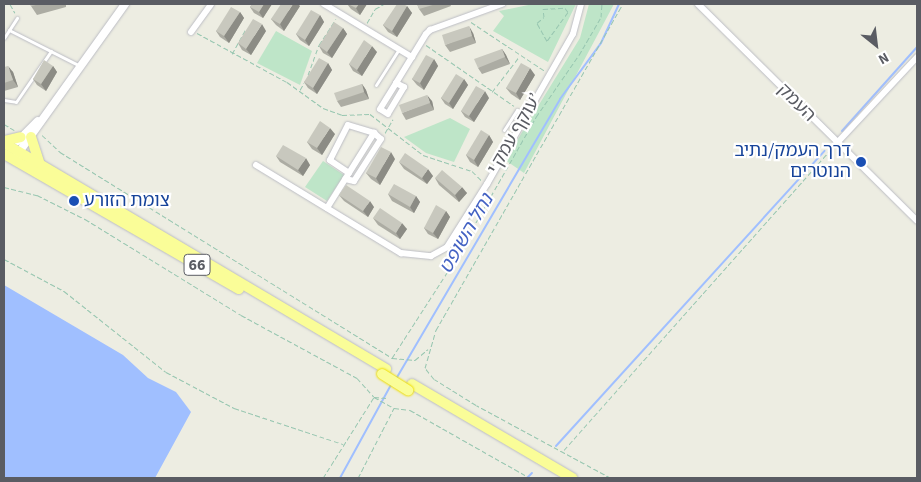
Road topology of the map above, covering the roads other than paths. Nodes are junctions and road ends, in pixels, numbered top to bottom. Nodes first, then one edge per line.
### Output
1 (125, 4) edge
2 (211, 4) edge
3 (324, 4) edge
4 (502, 4) edge
5 (581, 4) edge
6 (698, 4) edge
7 (481, 7) edge
8 (17, 18) road end
9 (9, 30) junction
10 (192, 30) road end
11 (4, 38) edge
12 (399, 49) junction
13 (51, 51) junction
14 (412, 57) junction
15 (917, 57) edge
16 (80, 66) junction
17 (396, 83) junction
18 (376, 85) dead end
19 (4, 100) edge
20 (51, 108) junction
21 (527, 115) junction
22 (504, 130) dead end
23 (374, 133) junction
24 (29, 135) junction
25 (836, 144) junction
26 (9, 150) edge
27 (256, 165) dead end
28 (43, 166) junction
29 (349, 173) junction
30 (345, 179) junction
31 (327, 208) junction
32 (917, 221) edge
33 (384, 372) junction
34 (410, 387) junction
35 (559, 478) edge
36 (572, 478) edge

1 - 16 street
2 - 10 street
3 - 12 street
4 - 7 street
5 - 21 street, עוקף עמק י’
6 - 25 street, העמק
7 - 14 street
8 - 9 lane
9 - 11 lane
9 - 13 lane
12 - 14 street
12 - 18 lane
13 - 16 lane
13 - 19 lane
14 - 17 street
15 - 25 street
16 - 20 street
17 - 17 street
20 - 24 street
20 - 24 street
21 - 22 lane
21 - 31 street, עוקף עמק י’
23 - 29 street
23 - 29 street
23 - 30 street
24 - 26 highway
24 - 26 street
24 - 28 highway
25 - 32 street, העמק
26 - 28 highway, 66
26 - 33 highway, 66
27 - 31 street, עוקף עמק י’
28 - 33 highway, 66
29 - 30 street
30 - 31 street
33 - 34 highway, 66
34 - 35 highway, 66
34 - 36 highway, 66

